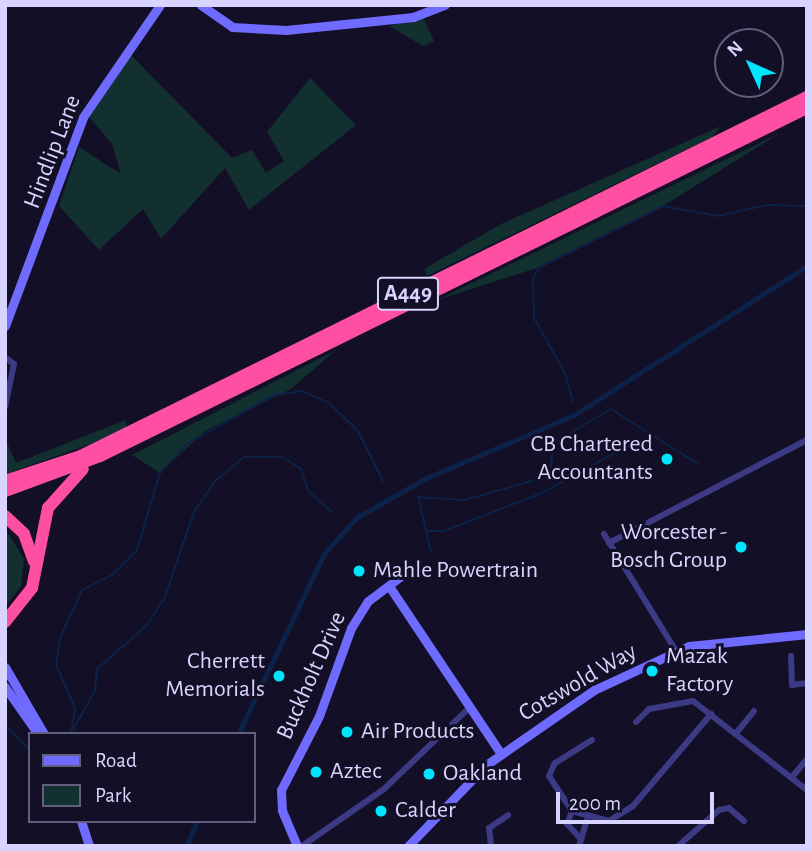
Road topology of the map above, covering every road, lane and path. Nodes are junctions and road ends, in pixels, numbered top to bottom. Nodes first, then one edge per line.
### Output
1 (160, 5) edge
2 (201, 5) edge
3 (445, 5) edge
4 (807, 97) edge
5 (807, 108) edge
6 (5, 326) edge
7 (5, 357) edge
8 (5, 407) edge
9 (807, 440) edge
10 (100, 456) junction
11 (5, 481) edge
12 (5, 491) edge
13 (5, 516) edge
14 (604, 534) dead end
15 (609, 543) junction
16 (35, 568) junction
17 (401, 576) dead end
18 (389, 586) junction
19 (5, 622) edge
20 (807, 634) edge
21 (676, 651) junction
22 (791, 656) dead end
23 (5, 667) edge
24 (807, 683) edge
25 (5, 687) edge
26 (469, 708) junction
27 (754, 710) dead end
28 (710, 714) junction
29 (636, 722) dead end
30 (37, 732) edge
31 (43, 732) edge
32 (737, 732) junction
33 (592, 740) dead end
34 (500, 754) junction
35 (807, 760) edge
36 (792, 777) junction
37 (807, 790) edge
38 (572, 811) junction
39 (505, 814) dead end
40 (588, 817) junction
41 (744, 821) dead end
42 (82, 823) edge
43 (580, 842) edge
44 (89, 846) edge
45 (299, 846) edge
46 (408, 846) edge
47 (491, 846) edge
48 (678, 846) edge

1 - 6 street, Hindlip Lane
2 - 3 street
4 - 11 highway, A449
5 - 10 highway, A449
7 - 8 street
9 - 15 street
10 - 12 highway, A449
10 - 16 highway
13 - 16 highway
14 - 15 street
15 - 21 street
16 - 19 highway
17 - 18 street, Buckholt Drive
18 - 26 street
18 - 45 street, Buckholt Drive
20 - 21 street, Cotswold Way
21 - 34 street, Cotswold Way
22 - 24 street
23 - 31 street
25 - 30 street
26 - 34 street
26 - 45 street
27 - 32 street
28 - 29 street
28 - 32 street
28 - 40 street
32 - 36 street
33 - 38 street
34 - 46 street, Cotswold Way
35 - 36 street
36 - 37 street
38 - 40 street
38 - 43 street
39 - 47 street
40 - 43 street
41 - 48 street
42 - 44 street

